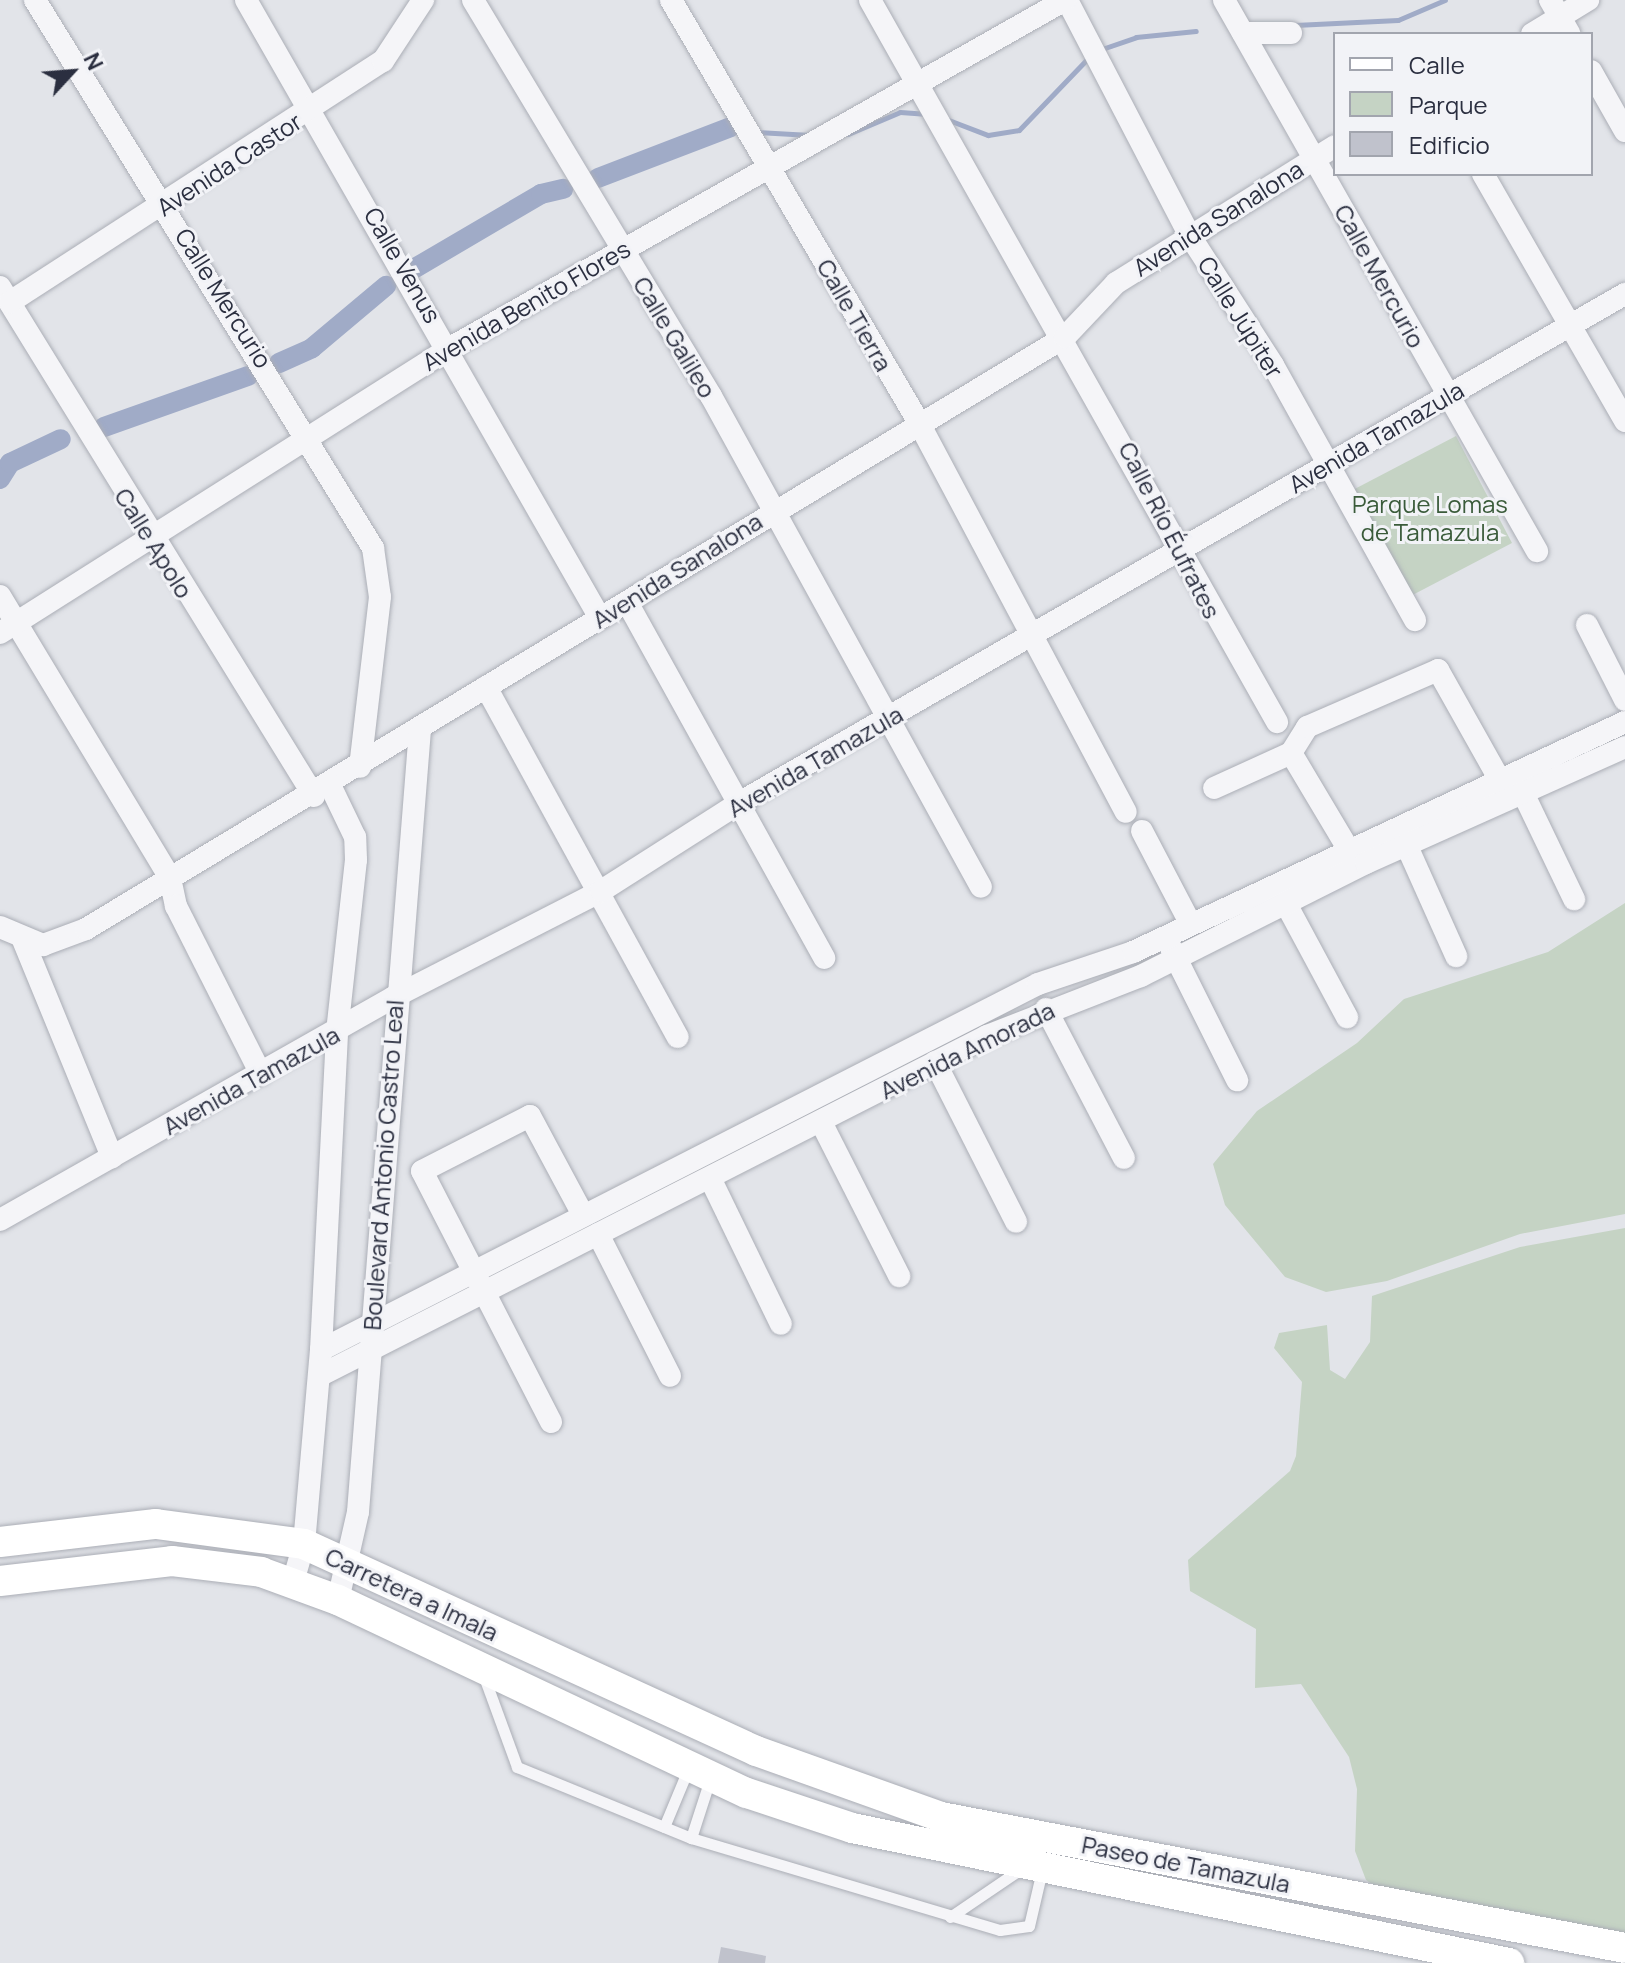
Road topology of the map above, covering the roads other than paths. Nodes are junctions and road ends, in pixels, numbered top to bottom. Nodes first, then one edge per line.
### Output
1 (35, 0) edge
2 (246, 0) edge
3 (423, 0) edge
4 (473, 0) edge
5 (671, 0) edge
6 (870, 0) edge
7 (1066, 0) edge
8 (1224, 0) edge
9 (1588, 0) edge
10 (1560, 17) edge
11 (1535, 32) edge
12 (1243, 33) junction
13 (1291, 33) dead end
14 (1593, 75) edge
15 (918, 83) junction
16 (314, 110) junction
17 (1625, 131) edge
18 (1333, 147) edge
19 (1314, 158) junction
20 (768, 165) junction
21 (1484, 176) edge
22 (166, 205) junction
23 (1190, 236) junction
24 (622, 249) junction
25 (5, 294) edge
26 (1625, 294) edge
27 (1570, 326) junction
28 (1065, 337) junction
29 (450, 348) junction
30 (1448, 395) junction
31 (1625, 421) edge
32 (920, 425) junction
33 (309, 435) junction
34 (1327, 465) junction
35 (770, 513) junction
36 (151, 539) junction
37 (1177, 551) junction
38 (1537, 551) dead end
39 (0, 596) edge
40 (627, 602) junction
41 (600, 618) junction
42 (1415, 620) dead end
43 (1587, 625) dead end
44 (8, 627) edge
45 (1031, 633) junction
46 (486, 687) junction
47 (1625, 700) edge
48 (886, 720) junction
49 (1277, 722) dead end
50 (1625, 722) edge
51 (420, 729) junction
52 (1625, 747) edge
53 (1291, 753) junction
54 (360, 767) junction
55 (1499, 778) junction
56 (1214, 788) dead end
57 (322, 791) junction
58 (1517, 796) junction
59 (739, 803) junction
60 (1126, 812) dead end
61 (1142, 831) dead end
62 (1406, 844) junction
63 (1347, 847) junction
64 (170, 878) junction
65 (981, 887) dead end
66 (601, 891) junction
67 (1574, 899) dead end
68 (1285, 902) junction
69 (1190, 923) junction
70 (0, 927) edge
71 (1165, 936) junction
72 (23, 940) junction
73 (1456, 956) dead end
74 (824, 958) dead end
75 (1176, 958) junction
76 (394, 997) junction
77 (1046, 1009) junction
78 (1347, 1017) dead end
79 (337, 1032) junction
80 (678, 1037) dead end
81 (883, 1062) junction
82 (935, 1062) junction
83 (261, 1074) junction
84 (1237, 1080) dead end
85 (895, 1083) junction
86 (821, 1122) junction
87 (112, 1157) junction
88 (1124, 1158) dead end
89 (710, 1178) junction
90 (582, 1213) junction
91 (0, 1220) edge
92 (1016, 1222) dead end
93 (598, 1234) junction
94 (473, 1271) junction
95 (899, 1276) dead end
96 (432, 1293) junction
97 (485, 1294) junction
98 (442, 1316) junction
99 (372, 1323) junction
100 (781, 1324) dead end
101 (321, 1350) junction
102 (371, 1351) junction
103 (319, 1376) junction
104 (670, 1376) dead end
105 (551, 1422) dead end
106 (0, 1542) edge
107 (304, 1544) junction
108 (349, 1560) junction
109 (0, 1581) edge
110 (293, 1582) junction
111 (338, 1600) junction
112 (482, 1670) junction
113 (756, 1751) joint
114 (700, 1771) junction
115 (747, 1793) joint
116 (664, 1827) junction
117 (691, 1838) junction
118 (1033, 1868) junction
119 (950, 1917) junction
120 (1625, 1948) edge
121 (1509, 1963) edge

1 - 22 street, Calle Mercurio
2 - 16 street, Calle Venus
3 - 16 street, Avenida Castor
4 - 24 street, Calle Galileo
5 - 20 street, Calle Tierra
6 - 15 street, Calle Río Éufrates
7 - 15 street, Avenida Benito Flores
7 - 23 street, Calle Júpiter
8 - 12 street, Calle Mercurio
9 - 10 street
10 - 11 street
12 - 13 street
12 - 19 street, Calle Mercurio
14 - 17 street
15 - 20 street, Avenida Benito Flores
15 - 28 street, Calle Río Éufrates
16 - 22 street, Avenida Castor
16 - 29 street, Calle Venus
18 - 19 street, Avenida Sanalona
19 - 23 street, Avenida Sanalona
19 - 30 street, Calle Mercurio
20 - 24 street, Avenida Benito Flores
20 - 32 street, Calle Tierra
21 - 27 street
22 - 25 street, Avenida Castor
22 - 33 street, Calle Mercurio
23 - 28 street, Avenida Sanalona
23 - 34 street, Calle Júpiter
24 - 29 street, Avenida Benito Flores
24 - 35 street, Calle Galileo
25 - 36 street, Calle Apolo
26 - 27 street, Avenida Tamazula
27 - 30 street, Avenida Tamazula
27 - 31 street
28 - 32 street, Avenida Sanalona
28 - 37 street, Calle Río Éufrates
29 - 33 street, Avenida Benito Flores
29 - 41 street, Calle Venus
30 - 34 street, Avenida Tamazula
30 - 38 street, Calle Mercurio
32 - 35 street, Avenida Sanalona
32 - 45 street, Calle Tierra
33 - 36 street, Avenida Benito Flores
33 - 54 street, Calle Mercurio
34 - 37 street, Avenida Tamazula
34 - 42 street, Calle Júpiter
35 - 40 street, Avenida Sanalona
35 - 48 street, Calle Galileo
36 - 44 street, Avenida Benito Flores
36 - 57 street, Calle Apolo
37 - 45 street, Avenida Tamazula
37 - 49 street, Calle Río Éufrates
39 - 44 street
40 - 41 street, Avenida Sanalona
40 - 59 street
41 - 46 street, Avenida Sanalona
43 - 47 street
44 - 64 street
45 - 48 street, Avenida Tamazula
45 - 60 street, Calle Tierra
46 - 51 street, Avenida Sanalona
46 - 66 street
48 - 59 street, Avenida Tamazula
48 - 65 street, Calle Galileo
50 - 55 street, Avenida Amorada
51 - 54 street, Avenida Sanalona
51 - 76 street, Boulevard Antonio Castro Leal
52 - 58 street, Avenida Amorada
53 - 55 street
53 - 56 street
53 - 63 street
54 - 57 street, Avenida Sanalona
55 - 58 street
55 - 63 street, Avenida Amorada
57 - 64 street, Avenida Sanalona
57 - 79 street, Calle Apolo
58 - 62 street, Avenida Amorada
58 - 67 street
59 - 66 street, Avenida Tamazula
59 - 74 street
61 - 69 street
62 - 68 street, Avenida Amorada
62 - 73 street
63 - 69 street, Avenida Amorada
64 - 72 street, Avenida Sanalona
64 - 83 street
66 - 76 street, Avenida Tamazula
66 - 80 street
68 - 75 street, Avenida Amorada
68 - 78 street
69 - 71 street, Avenida Amorada
70 - 72 street, Avenida Sanalona
71 - 75 street
71 - 81 street, Avenida Amorada
72 - 87 street
75 - 77 street, Avenida Amorada
75 - 84 street
76 - 79 street, Avenida Tamazula
76 - 99 street, Boulevard Antonio Castro Leal
77 - 82 street, Avenida Amorada
77 - 88 street
79 - 83 street, Avenida Tamazula
79 - 101 street, Boulevard Antonio Castro Leal
81 - 85 street
81 - 90 street, Avenida Amorada
82 - 85 street, Avenida Amorada
82 - 92 street
83 - 87 street, Avenida Tamazula
85 - 86 street, Avenida Amorada
86 - 89 street, Avenida Amorada
86 - 95 street
87 - 91 street, Avenida Tamazula
89 - 93 street, Avenida Amorada
89 - 100 street
90 - 94 street, Avenida Amorada
90 - 94 street
93 - 97 street, Avenida Amorada
93 - 104 street
94 - 96 street, Avenida Amorada
94 - 97 street
96 - 98 street
96 - 99 street, Avenida Amorada
97 - 98 street, Avenida Amorada
97 - 105 street
98 - 102 street, Avenida Amorada
99 - 101 street, Avenida Amorada
99 - 102 street, Boulevard Antonio Castro Leal
101 - 103 street, Boulevard Antonio Castro Leal
102 - 103 street, Avenida Amorada
102 - 108 street, Boulevard Antonio Castro Leal
103 - 107 street, Boulevard Antonio Castro Leal
106 - 107 main road, Carretera a Imala
107 - 108 main road, Carretera a Imala
107 - 110 street, Boulevard Antonio Castro Leal
108 - 111 street, Boulevard Antonio Castro Leal
108 - 113 main road, Carretera a Imala
109 - 110 main road, Carretera a Imala
110 - 111 main road, Carretera a Imala
111 - 112 main road, Carretera a Imala
112 - 114 main road, Carretera a Imala
112 - 116 lane
113 - 120 main road, Paseo de Tamazula
114 - 115 main road, Carretera a Imala
114 - 116 lane
114 - 117 lane
115 - 118 main road, Paseo de Tamazula
116 - 117 lane
117 - 119 lane
118 - 119 lane
118 - 119 lane
118 - 121 main road, Paseo de Tamazula

